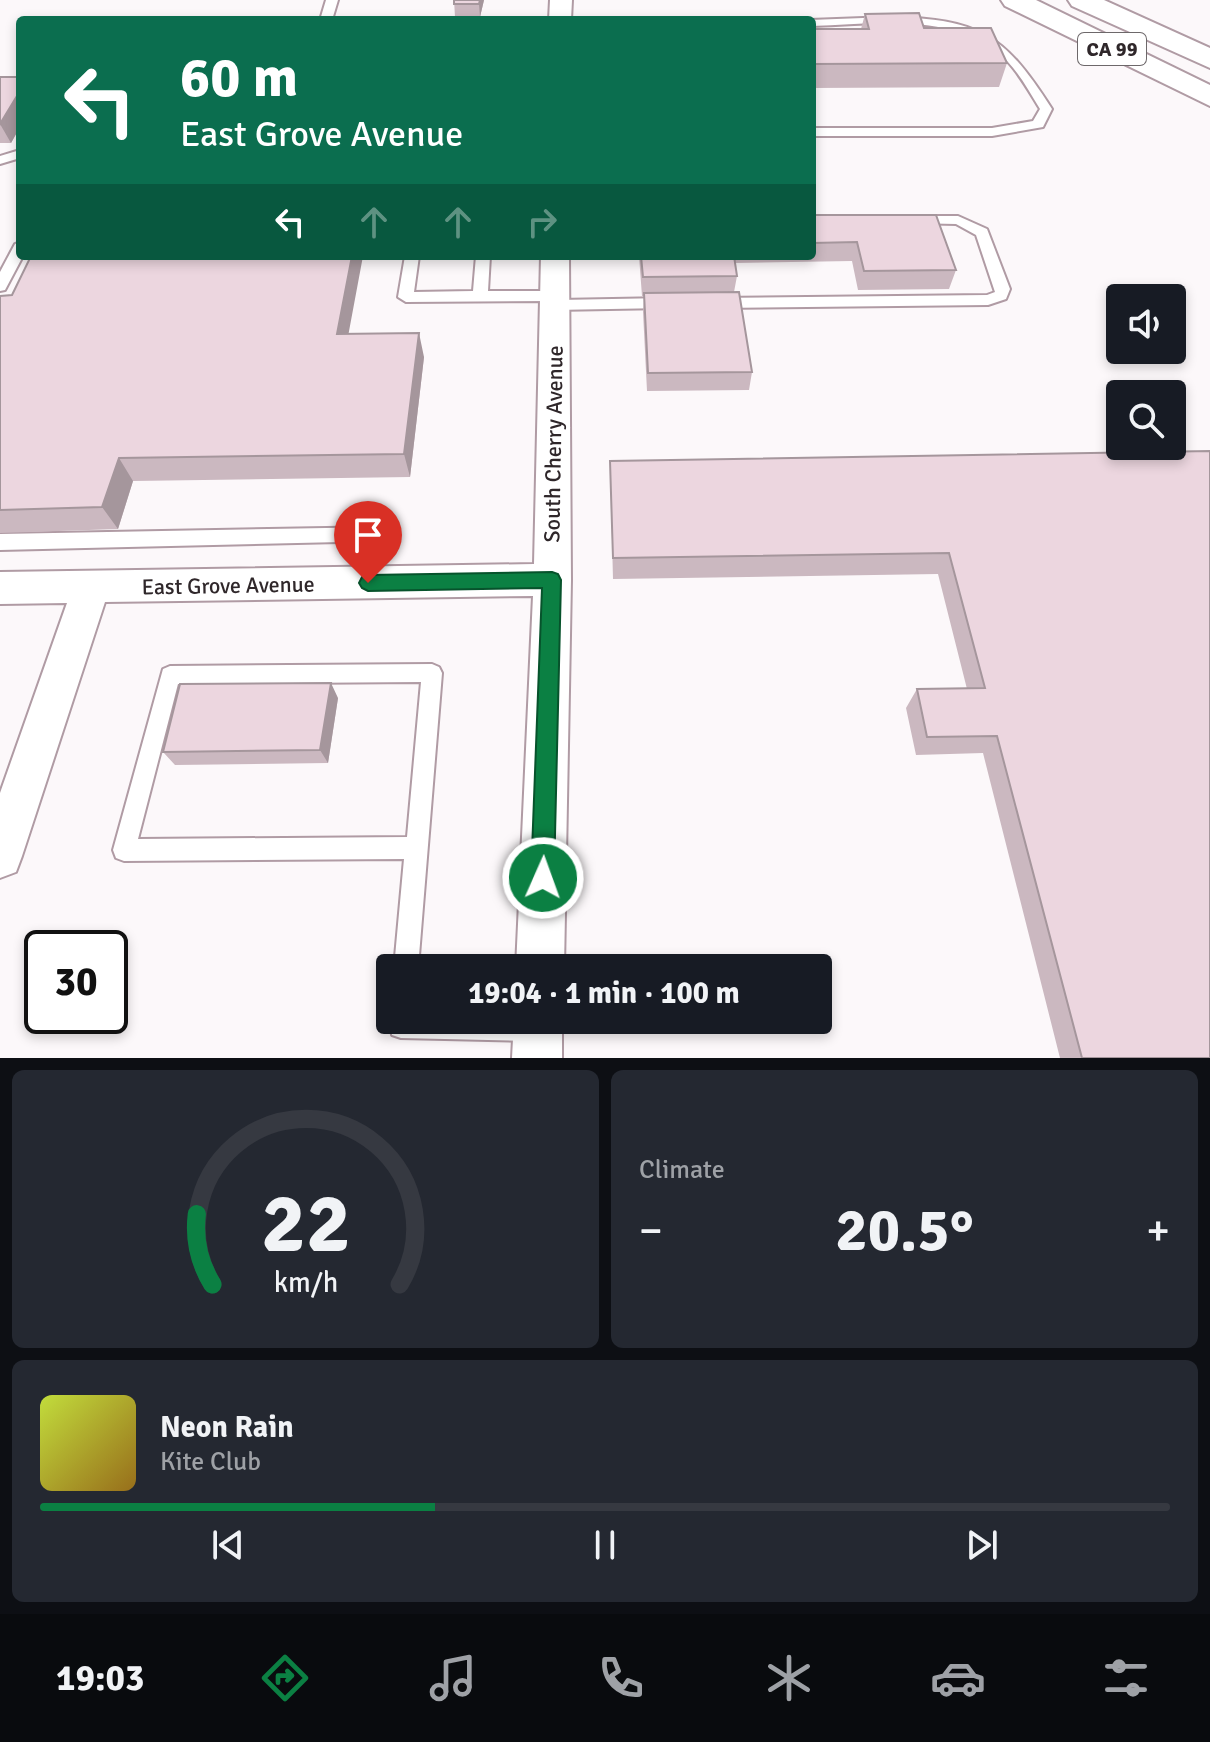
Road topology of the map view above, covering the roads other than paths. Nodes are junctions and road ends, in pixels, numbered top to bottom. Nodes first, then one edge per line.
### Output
1 (1015, 0) edge
2 (1082, 0) edge
3 (816, 23) edge
4 (1210, 59) edge
5 (1210, 97) edge
6 (816, 132) edge
7 (899, 221) edge
8 (16, 255) edge
9 (411, 260) edge
10 (483, 260) edge
11 (555, 260) edge
12 (0, 286) edge
13 (480, 296) junction
14 (554, 300) junction
15 (384, 534) dead end
16 (0, 542) edge
17 (552, 580) junction
18 (91, 587) junction
19 (0, 588) edge
20 (417, 848) junction
21 (0, 856) edge
22 (407, 954) edge
23 (540, 954) edge
24 (511, 1034) edge
25 (538, 1036) edge

1 - 5 highway, CA 99
2 - 4 highway, CA 99
3 - 6 lane
7 - 14 lane
8 - 12 lane
9 - 13 lane
10 - 13 lane
11 - 14 street, South Cherry Avenue
13 - 14 lane
14 - 17 street, South Cherry Avenue
15 - 16 lane
17 - 18 street, East Grove Avenue
17 - 23 street, South Cherry Avenue
18 - 19 street, East Grove Avenue
18 - 21 street
20 - 20 lane
20 - 22 lane
24 - 25 lane

